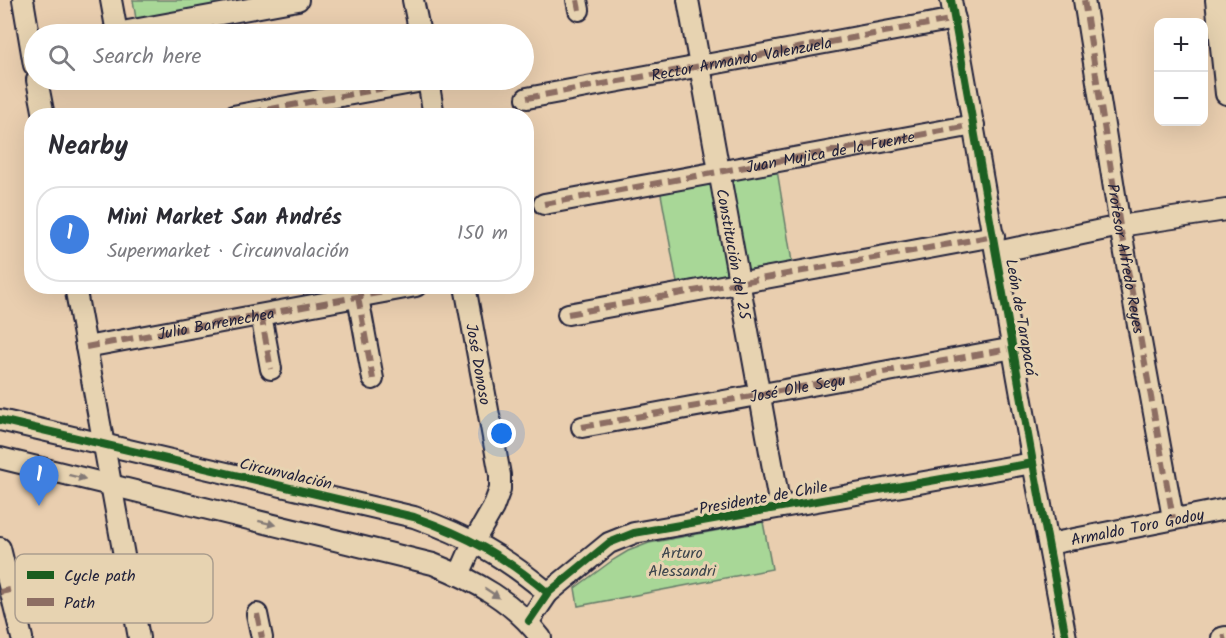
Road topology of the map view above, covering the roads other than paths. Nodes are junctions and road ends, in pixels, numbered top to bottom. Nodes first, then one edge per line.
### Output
1 (23, 0) edge
2 (111, 0) edge
3 (298, 0) edge
4 (413, 0) edge
5 (688, 0) edge
6 (1084, 0) edge
7 (1216, 0) edge
8 (953, 10) edge
9 (28, 24) edge
10 (113, 24) edge
11 (168, 24) edge
12 (418, 24) edge
13 (700, 66) junction
14 (39, 90) edge
15 (374, 90) edge
16 (430, 90) edge
17 (1226, 94) edge
18 (527, 98) dead end
19 (42, 108) edge
20 (276, 108) edge
21 (433, 108) edge
22 (974, 125) junction
23 (719, 172) junction
24 (544, 204) dead end
25 (1226, 210) edge
26 (1120, 226) junction
27 (995, 244) junction
28 (739, 283) junction
29 (76, 294) edge
30 (374, 294) edge
31 (466, 294) edge
32 (358, 297) junction
33 (568, 314) dead end
34 (261, 315) junction
35 (86, 347) junction
36 (1014, 348) junction
37 (271, 369) dead end
38 (373, 379) dead end
39 (760, 395) junction
40 (0, 420) edge
41 (582, 427) dead end
42 (104, 445) junction
43 (0, 458) edge
44 (1033, 463) junction
45 (111, 486) junction
46 (780, 507) junction
47 (1226, 509) edge
48 (1173, 518) junction
49 (474, 541) junction
50 (1049, 544) junction
51 (0, 548) edge
52 (124, 554) edge
53 (459, 574) junction
54 (5, 591) edge
55 (548, 593) junction
56 (256, 614) dead end
57 (15, 619) edge
58 (529, 621) junction
59 (17, 623) edge
60 (136, 623) edge
61 (22, 638) edge
62 (139, 638) edge
63 (262, 638) edge
64 (541, 638) edge
65 (1066, 638) edge

1 - 9 street
2 - 10 street
3 - 11 street
4 - 12 street
5 - 13 street, Constitución del 25
6 - 26 street, Profesor Alfredo Reyes
7 - 17 street
8 - 13 street, Rector Armando Valenzuela
8 - 22 street, León de Tarapacá
13 - 18 street, Rector Armando Valenzuela
13 - 23 street, Constitución del 25
14 - 19 street
15 - 20 street
16 - 21 street
22 - 23 street, Juan Mujica de la Fuente
22 - 27 street, León de Tarapacá
23 - 24 street, Juan Mujica de la Fuente
23 - 28 street, Constitución del 25
25 - 26 street
26 - 27 street
26 - 48 street, Profesor Alfredo Reyes
27 - 28 street
27 - 36 street, León de Tarapacá
28 - 33 street
28 - 39 street, Constitución del 25
29 - 35 street
30 - 32 street, Julio Barrenechea
31 - 49 street, José Donoso
32 - 34 street, Julio Barrenechea
32 - 38 street
34 - 35 street, Julio Barrenechea
34 - 37 street
35 - 42 street
36 - 39 street, José Olle Segu
36 - 44 street, León de Tarapacá
39 - 41 street, José Olle Segu
39 - 46 street, Constitución del 25
40 - 42 street, Circunvalación
42 - 45 street
42 - 49 street, Circunvalación
43 -> 45 street
44 - 46 street, Presidente de Chile
44 - 50 street, León de Tarapacá
45 - 52 street
45 -> 53 street
46 - 55 street, Presidente de Chile
47 - 48 street, Armaldo Toro Godoy
48 - 50 street, Armaldo Toro Godoy
49 - 53 street, José Donoso
49 - 55 street, Circunvalación
50 - 65 street, León de Tarapacá
51 - 54 street
53 -> 58 street
54 - 57 street
55 - 58 street, Presidente de Chile
56 - 63 street
58 - 64 street
59 - 61 street
60 - 62 street

